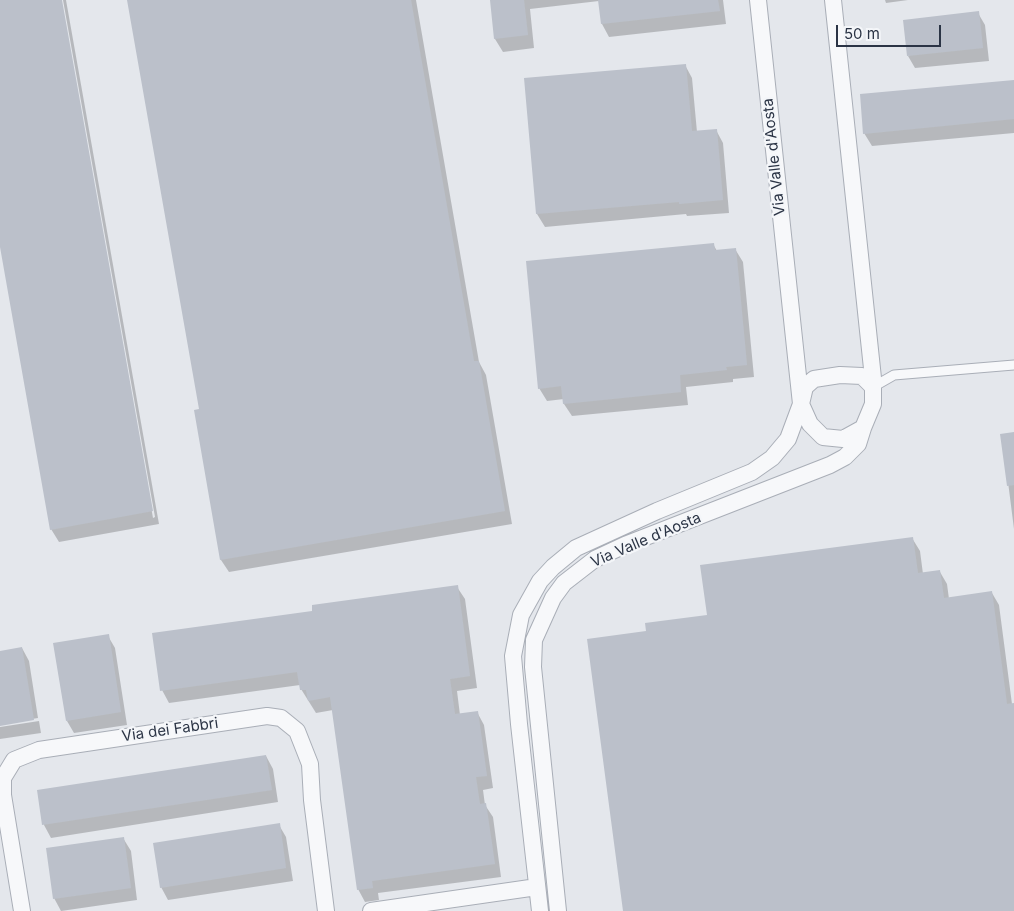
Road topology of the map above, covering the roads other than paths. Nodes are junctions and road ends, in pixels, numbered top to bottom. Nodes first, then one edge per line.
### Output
1 (758, 0) edge
2 (833, 0) edge
3 (1014, 365) edge
4 (873, 387) junction
5 (801, 404) junction
6 (863, 428) junction
7 (537, 887) junction
8 (22, 911) edge
9 (326, 911) edge
10 (371, 911) edge
11 (540, 911) edge
12 (558, 911) edge

1 - 5 street, Via Valle d'Aosta
2 - 4 street, Via Valle d'Aosta
3 - 4 lane
4 - 5 street, Via Valle d'Aosta
4 - 6 street, Via Valle d'Aosta
5 - 6 street, Via Valle d'Aosta
5 - 7 street, Via Valle d'Aosta
6 - 12 street, Via Valle d'Aosta
7 - 10 street
7 - 11 street, Via Valle d'Aosta
8 - 9 street, Via dei Fabbri

